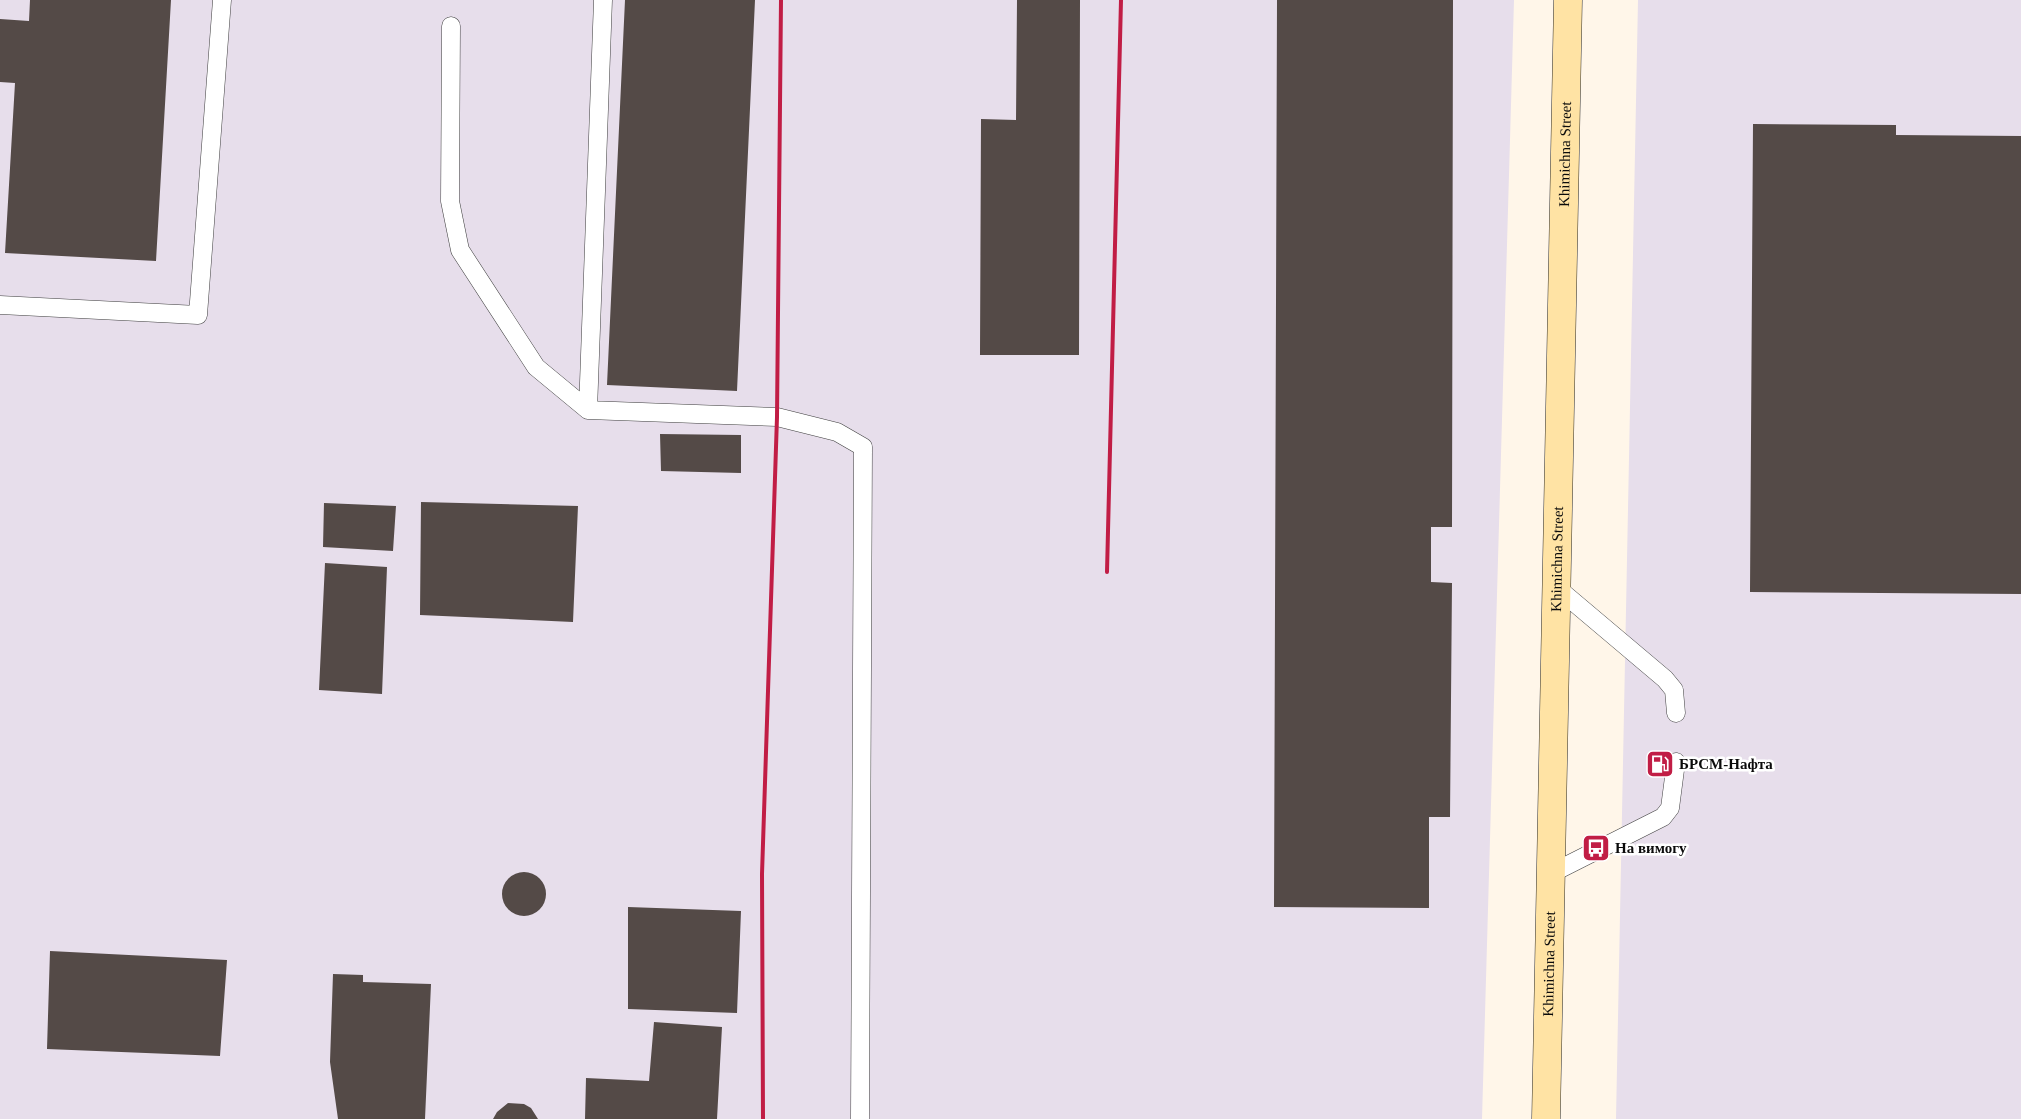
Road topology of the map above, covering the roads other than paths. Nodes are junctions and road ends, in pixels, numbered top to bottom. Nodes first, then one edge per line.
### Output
1 (222, 0) edge
2 (603, 0) edge
3 (1568, 0) edge
4 (451, 26) dead end
5 (0, 305) edge
6 (588, 410) junction
7 (1556, 587) junction
8 (1676, 713) dead end
9 (1676, 762) dead end
10 (1550, 874) junction
11 (860, 1119) edge
12 (1546, 1119) edge

1 - 5 lane
2 - 6 lane
3 - 7 main road, Khimichna Street
4 - 6 lane
6 - 11 lane
7 - 8 lane
7 - 10 main road, Khimichna Street
9 - 10 lane
10 - 12 main road, Khimichna Street

